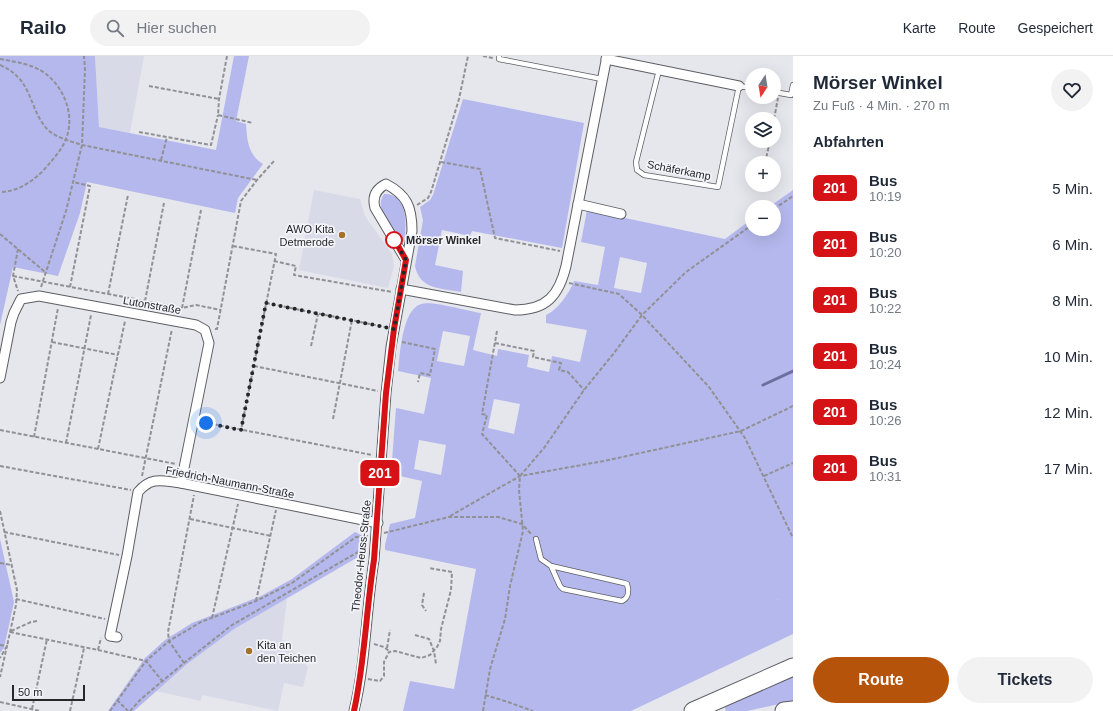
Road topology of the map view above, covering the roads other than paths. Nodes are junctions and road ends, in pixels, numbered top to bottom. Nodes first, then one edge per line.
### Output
1 (499, 58) edge
2 (607, 58) edge
3 (659, 70) junction
4 (602, 79) junction
5 (793, 85) edge
6 (739, 86) junction
7 (745, 87) edge
8 (781, 94) edge
9 (578, 204) junction
10 (621, 214) dead end
11 (406, 260) junction
12 (400, 291) junction
13 (0, 378) edge
14 (181, 483) junction
15 (378, 523) junction
16 (536, 539) road end
17 (551, 566) junction
18 (117, 637) dead end
19 (793, 667) edge
20 (793, 710) edge
21 (354, 711) edge
22 (693, 711) edge
23 (784, 711) edge

1 - 4 lane
2 - 3 street
2 - 4 street
3 - 6 street
3 - 6 lane, Schäferkamp
4 - 9 street
5 - 8 lane
6 - 7 lane
9 - 10 street
9 - 12 street
11 - 11 street, Theodor-Heuss-Straße
11 - 12 street, Theodor-Heuss-Straße
12 - 15 street, Theodor-Heuss-Straße
13 - 14 street, Lutonstraße
14 - 15 street, Friedrich-Naumann-Straße
14 - 18 street, Friedrich-Naumann-Straße
15 - 21 street, Theodor-Heuss-Straße
16 - 17 lane
17 - 17 lane
19 - 22 highway
20 - 23 highway

